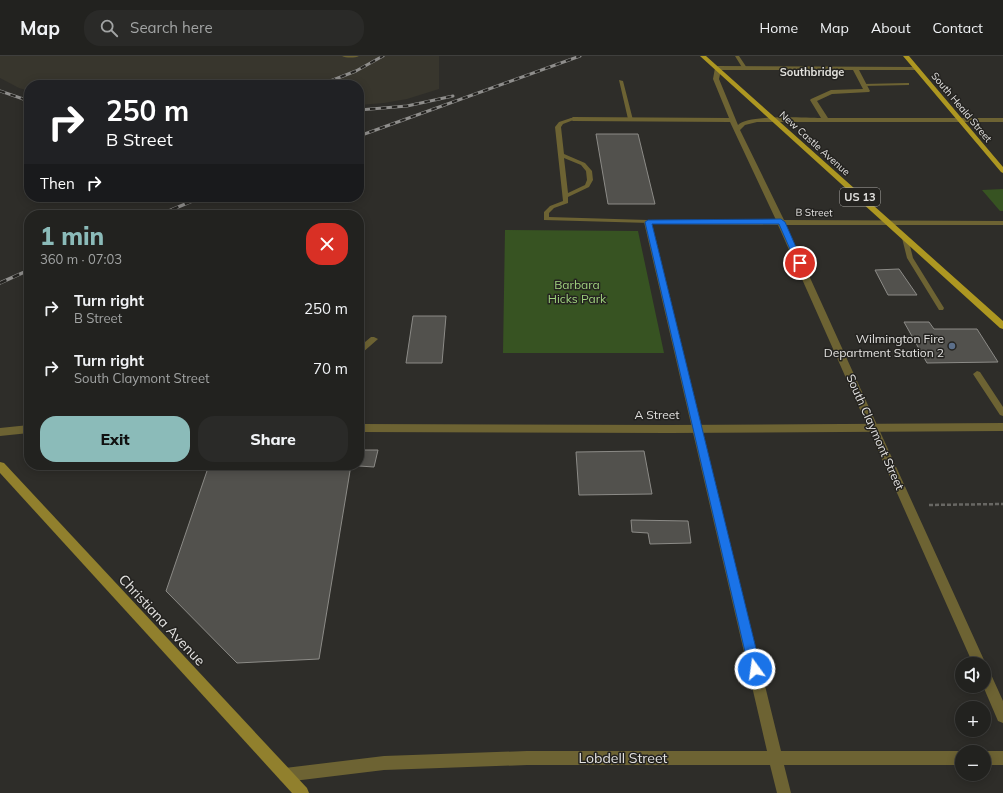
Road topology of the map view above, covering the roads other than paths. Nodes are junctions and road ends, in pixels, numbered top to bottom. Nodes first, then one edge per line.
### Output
1 (344, 56) edge
2 (357, 56) edge
3 (703, 56) edge
4 (709, 56) edge
5 (737, 56) edge
6 (906, 56) edge
7 (718, 68) junction
8 (745, 68) junction
9 (855, 68) junction
10 (916, 69) junction
11 (622, 81) dead end
12 (907, 84) dead end
13 (863, 85) junction
14 (573, 119) joint
15 (631, 119) junction
16 (733, 120) junction
17 (774, 120) junction
18 (825, 120) junction
19 (958, 120) junction
20 (1003, 120) edge
21 (737, 130) junction
22 (560, 154) junction
23 (1003, 171) edge
24 (565, 196) junction
25 (648, 222) junction
26 (781, 222) junction
27 (889, 223) junction
28 (1003, 223) edge
29 (905, 238) junction
30 (941, 308) dead end
31 (1003, 326) edge
32 (374, 339) dead end
33 (364, 347) edge
34 (977, 374) dead end
35 (1003, 413) edge
36 (873, 427) junction
37 (1003, 427) edge
38 (364, 428) edge
39 (697, 428) junction
40 (24, 430) edge
41 (0, 432) edge
42 (0, 466) edge
43 (977, 657) edge
44 (991, 689) edge
45 (1003, 716) edge
46 (955, 758) edge
47 (991, 758) edge
48 (1003, 758) edge
49 (777, 759) junction
50 (285, 775) junction
51 (302, 793) edge
52 (784, 793) edge

1 - 2 lane
3 - 7 main road, New Castle Avenue
4 - 7 main road, US 13
5 - 8 lane
6 - 10 main road, South Heald Street
7 - 8 street
7 - 16 street, South Claymont Street
7 - 17 main road, New Castle Avenue / US 13
8 - 9 street
9 - 10 street
9 - 13 street
10 - 19 main road, South Heald Street
11 - 15 lane
12 - 13 lane
13 - 18 street
14 - 15 street
14 - 22 lane
15 - 16 street
16 - 21 street, South Claymont Street
17 - 18 street
17 - 21 street
17 - 27 main road, New Castle Avenue / US 13
18 - 19 street
19 - 20 street
19 - 23 main road, South Heald Street
21 - 26 street, South Claymont Street
22 - 24 lane
22 - 24 lane
24 - 25 lane
25 - 26 street, B Street
25 - 39 street
26 - 27 street, B Street
26 - 36 street, South Claymont Street
27 - 28 street, B Street
27 - 29 main road, New Castle Avenue / US 13
29 - 30 lane
29 - 31 main road, New Castle Avenue / US 13
32 - 33 lane
34 - 35 lane
36 - 37 street, A Street
36 - 39 street, A Street
36 - 43 street, South Claymont Street
38 - 39 street, A Street
39 - 49 street
40 - 41 street
42 - 50 main road, Christiana Avenue
44 - 45 street
46 - 49 street, Lobdell Street
47 - 48 street
49 - 50 street, Lobdell Street
49 - 52 street
50 - 51 main road, Christiana Avenue

